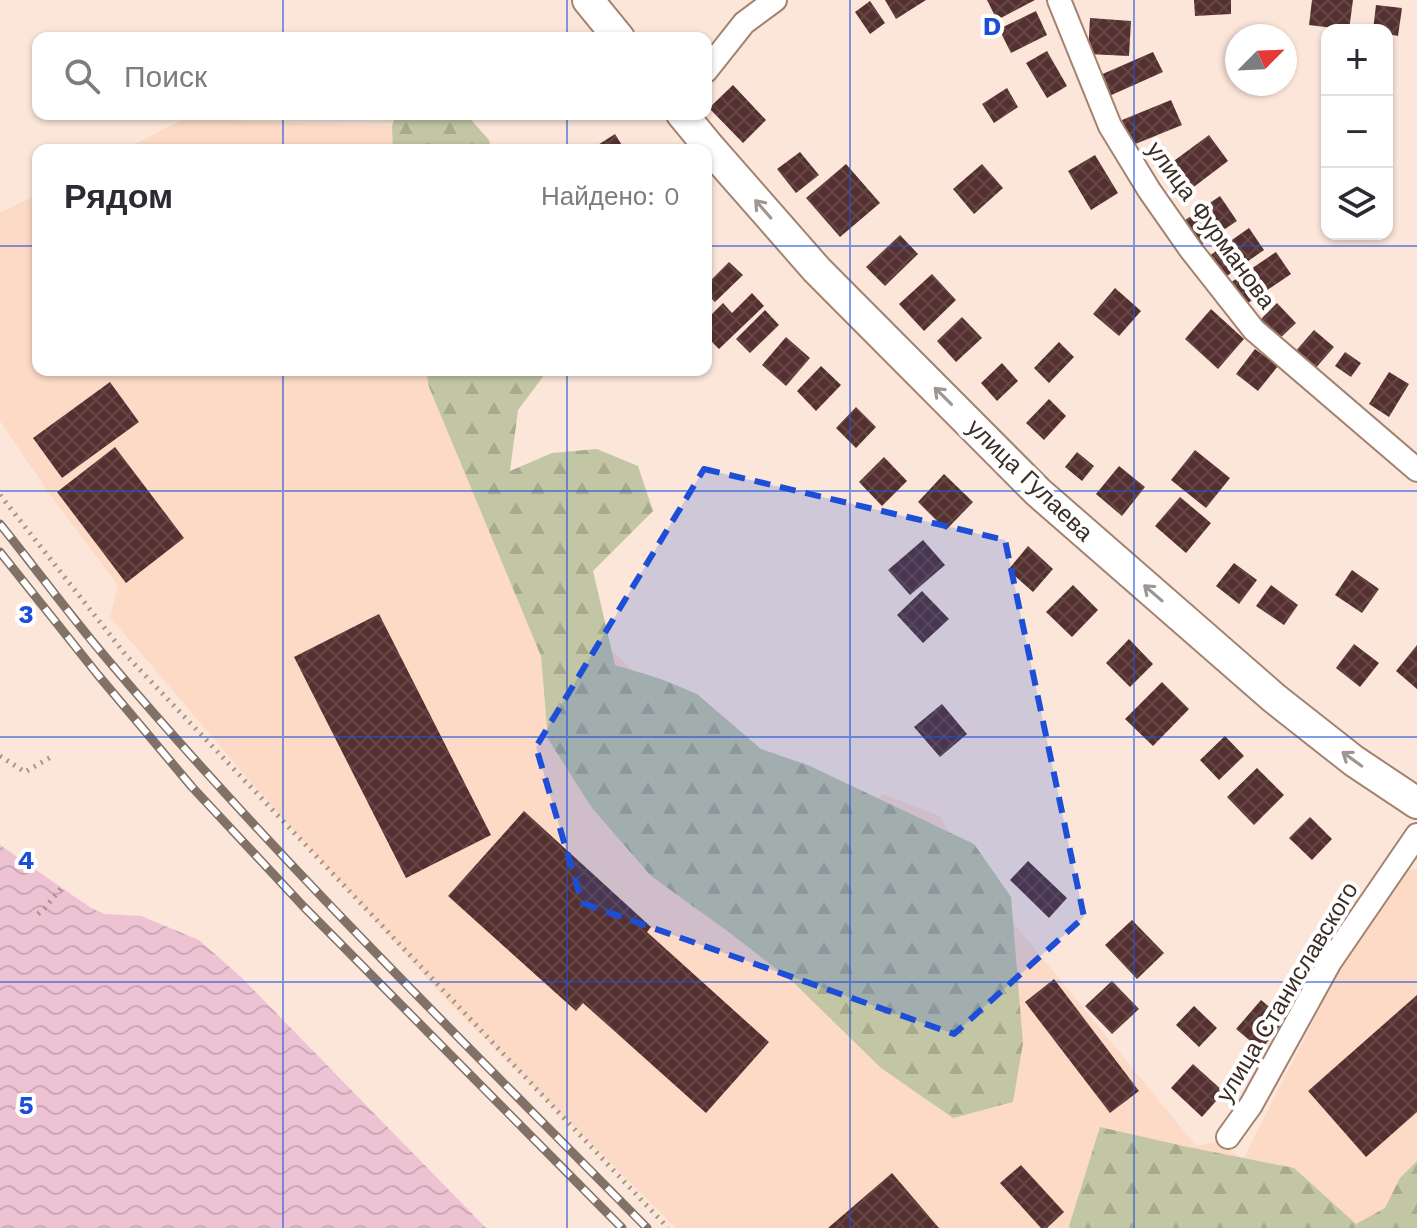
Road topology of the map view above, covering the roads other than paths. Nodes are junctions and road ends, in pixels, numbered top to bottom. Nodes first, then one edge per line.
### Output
1 (588, 0) edge
2 (775, 0) edge
3 (1059, 0) edge
4 (614, 32) edge
5 (712, 63) edge
6 (687, 120) edge
7 (707, 144) edge
8 (712, 150) edge
9 (1417, 470) edge
10 (1417, 803) edge
11 (1417, 835) edge
12 (1228, 1137) dead end

1 - 4 main road
2 - 5 street
3 - 9 street, улица Фурманова
7 -> 6 main road, улица Гулаева
10 -> 8 main road, улица Гулаева
11 - 12 street, улица Станиславского

